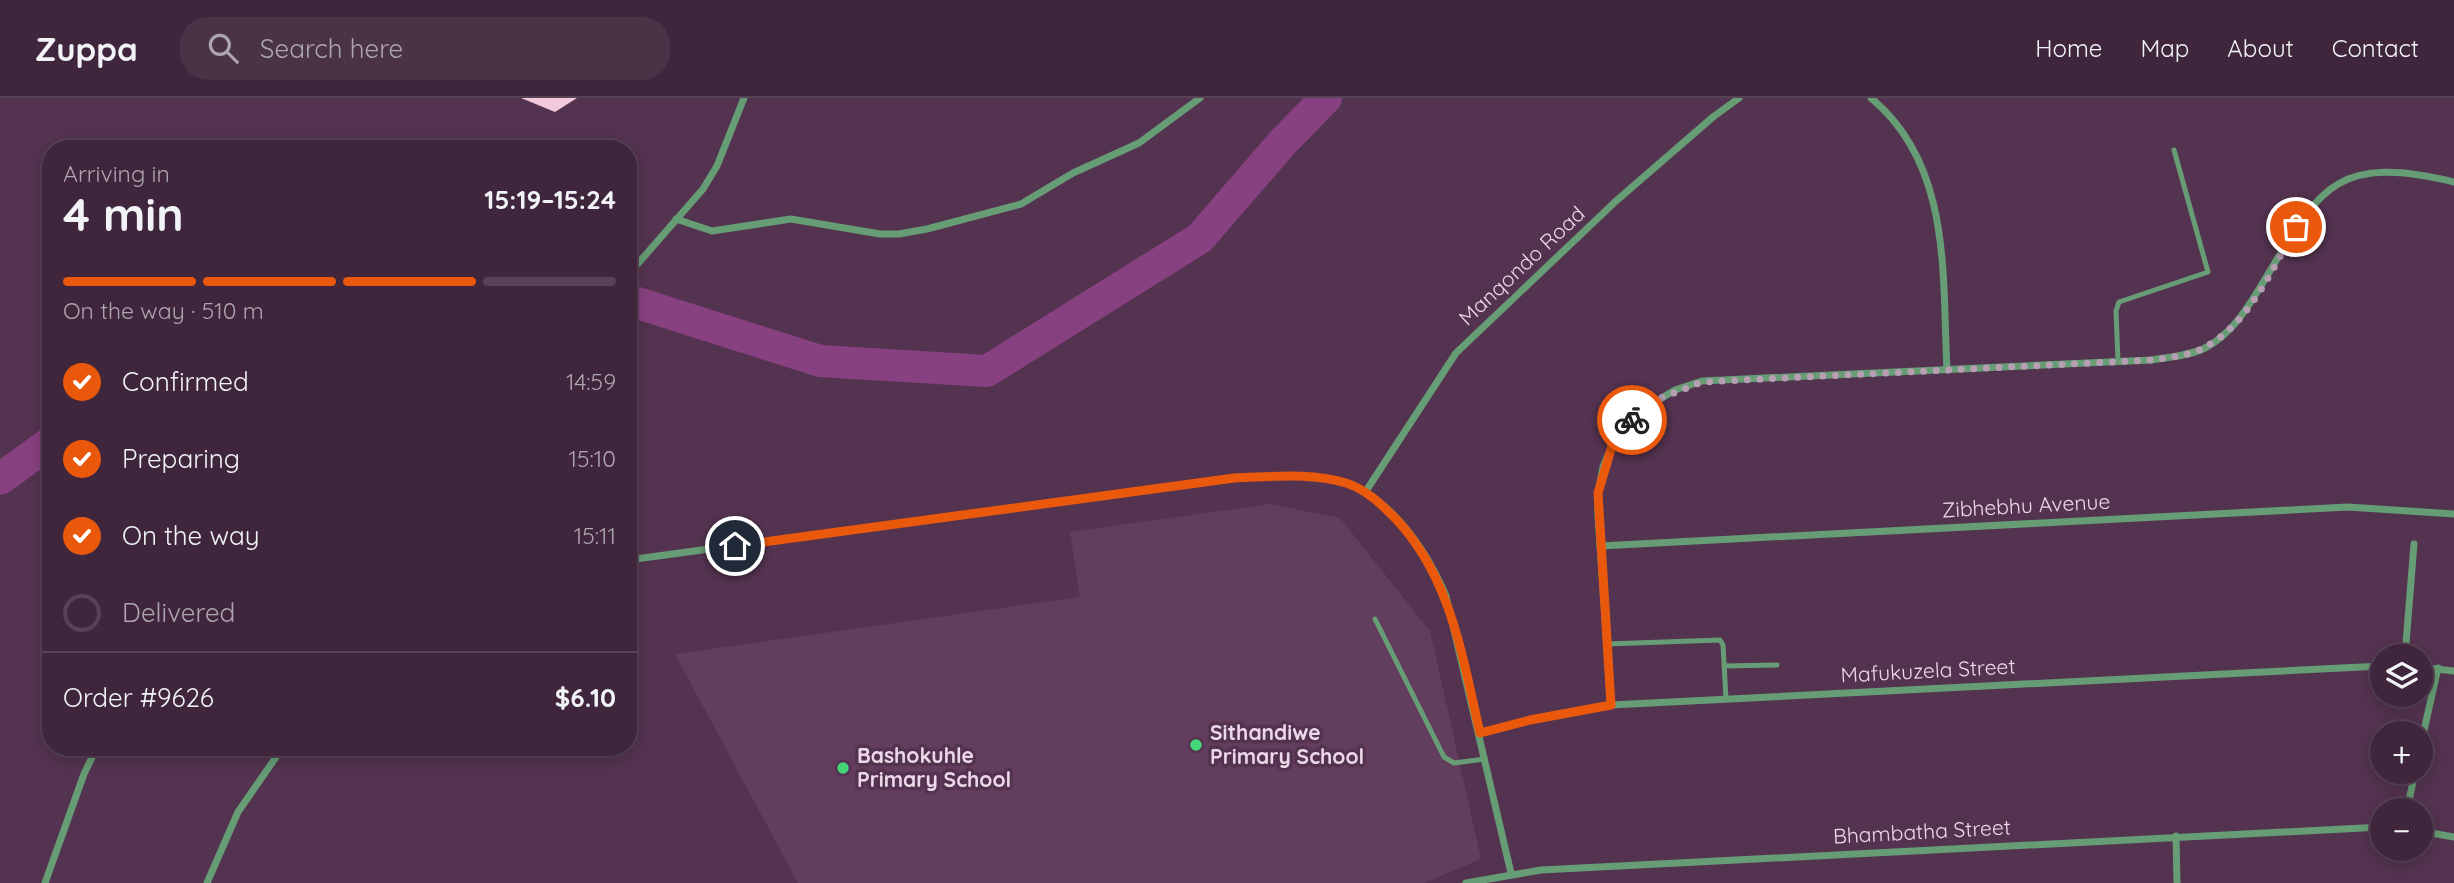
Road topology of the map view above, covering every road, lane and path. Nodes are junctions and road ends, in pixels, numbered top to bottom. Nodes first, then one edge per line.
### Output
1 (744, 98) edge
2 (1200, 98) edge
3 (1739, 98) edge
4 (1871, 98) edge
5 (2174, 150) dead end
6 (2454, 182) edge
7 (676, 219) junction
8 (637, 266) edge
9 (2118, 361) junction
10 (1947, 370) junction
11 (1366, 491) junction
12 (2454, 514) edge
13 (2414, 544) dead end
14 (1600, 546) junction
15 (637, 559) edge
16 (1376, 619) dead end
17 (1607, 644) junction
18 (2406, 644) edge
19 (1777, 665) dead end
20 (1724, 666) junction
21 (2370, 667) edge
22 (2433, 668) edge
23 (2438, 668) junction
24 (2454, 671) edge
25 (1726, 699) junction
26 (1611, 705) junction
27 (2426, 721) edge
28 (1480, 733) junction
29 (93, 756) edge
30 (277, 756) edge
31 (1485, 759) junction
32 (2370, 828) edge
33 (2433, 833) edge
34 (2176, 836) junction
35 (2454, 837) edge
36 (1511, 873) junction
37 (46, 883) edge
38 (207, 883) edge
39 (1466, 883) edge
40 (2177, 883) edge

1 - 7 street
2 - 7 street
3 - 11 street, Manqondo Road
4 - 10 street
5 - 9 lane
6 - 9 street
7 - 8 street
9 - 10 street
10 - 14 street
11 - 15 street
11 - 28 street
12 - 14 street, Zibhebhu Avenue
13 - 18 street
14 - 17 street
16 - 31 lane
17 - 20 lane
17 - 26 street
19 - 20 lane
20 - 25 lane
21 - 25 street, Mafukuzela Street
22 - 23 street
23 - 24 street
23 - 27 street
25 - 26 street, Mafukuzela Street
26 - 28 street, Mafukuzela Street
28 - 31 street
29 - 37 street
30 - 38 street
31 - 36 street
32 - 34 street, Bhambatha Street
33 - 35 street
34 - 36 street, Bhambatha Street
34 - 40 street
36 - 39 street, Bhambatha Street

